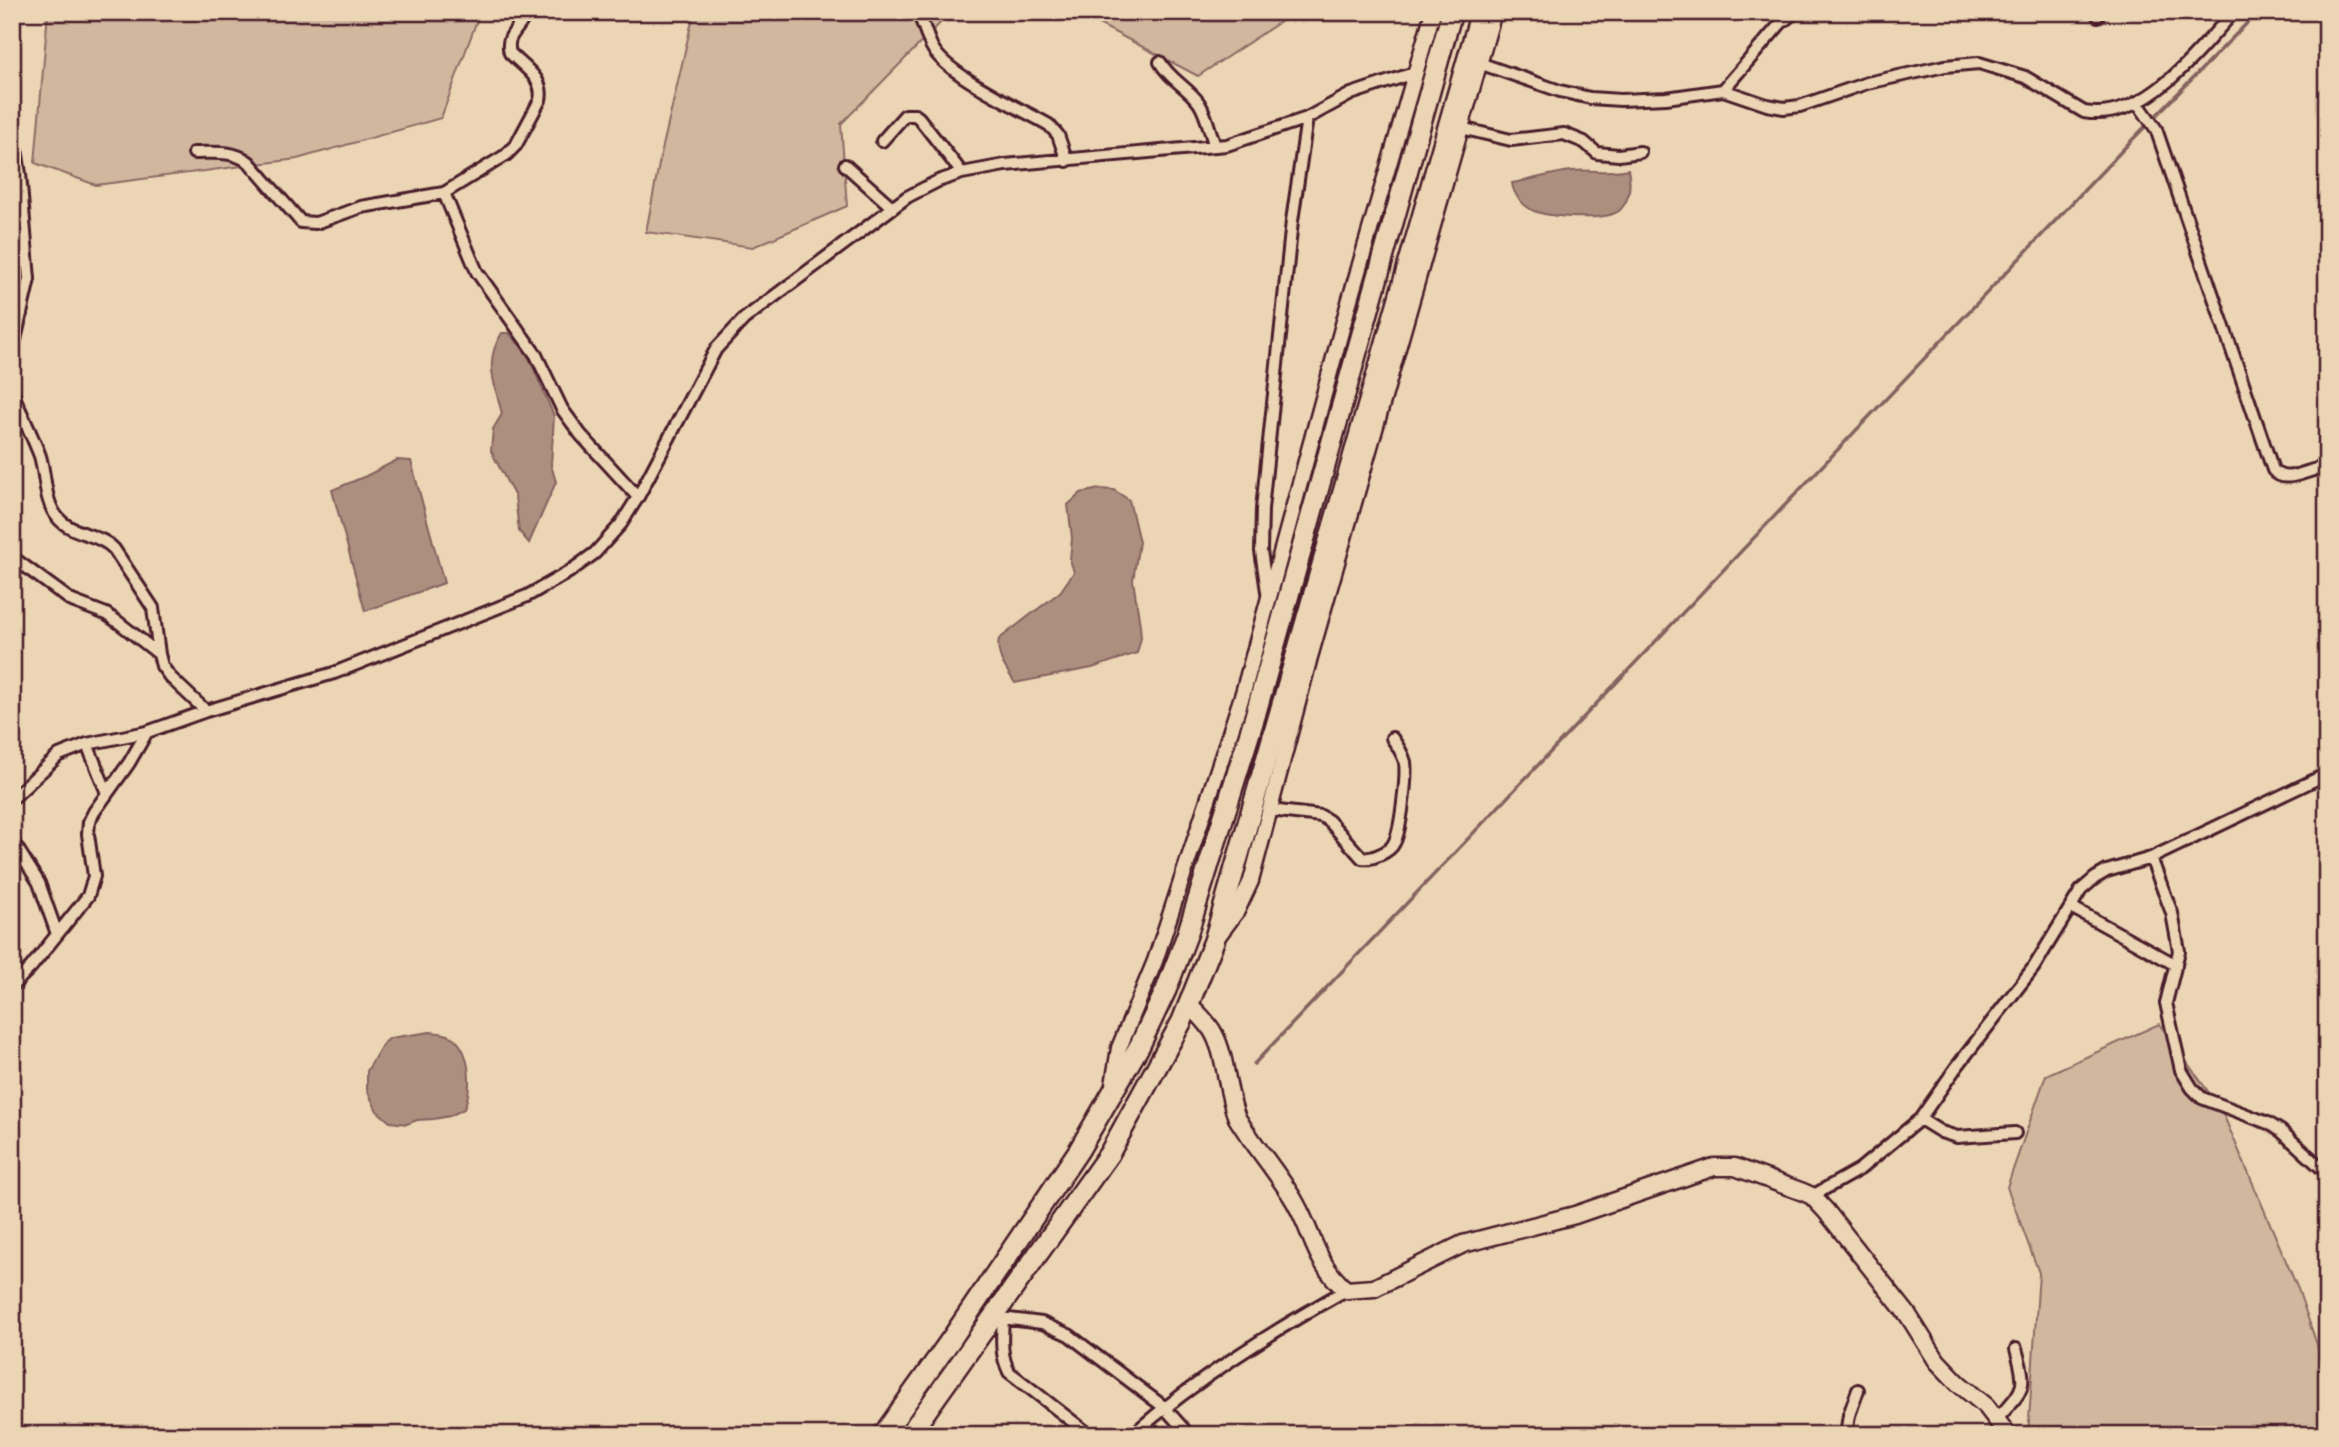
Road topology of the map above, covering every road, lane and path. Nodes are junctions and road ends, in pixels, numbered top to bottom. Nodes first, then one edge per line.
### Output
1 (526, 12) edge
2 (917, 12) edge
3 (1433, 12) edge
4 (1452, 12) edge
5 (1481, 12) edge
6 (1494, 12) edge
7 (1795, 12) edge
8 (2231, 13) edge
9 (1160, 62) dead end
10 (1479, 63) junction
11 (1414, 73) junction
12 (1723, 90) junction
13 (2137, 102) junction
14 (1307, 118) junction
15 (12, 123) edge
16 (1461, 128) junction
17 (882, 141) dead end
18 (1215, 146) junction
19 (1640, 152) dead end
20 (194, 153) dead end
21 (1068, 161) junction
22 (845, 165) dead end
23 (962, 173) junction
24 (444, 193) junction
25 (893, 208) junction
26 (12, 353) edge
27 (12, 392) edge
28 (2327, 467) edge
29 (638, 497) junction
30 (12, 557) edge
31 (1268, 600) junction
32 (159, 654) junction
33 (206, 711) junction
34 (147, 732) junction
35 (1392, 738) dead end
36 (87, 744) junction
37 (2327, 774) edge
38 (107, 793) junction
39 (12, 799) edge
40 (1270, 810) junction
41 (12, 840) edge
42 (2151, 858) junction
43 (2071, 907) junction
44 (57, 934) junction
45 (1214, 941) junction
46 (2176, 965) junction
47 (12, 986) edge
48 (1189, 1004) junction
49 (1111, 1097) junction
50 (1920, 1119) junction
51 (2015, 1133) dead end
52 (2327, 1173) edge
53 (1812, 1196) junction
54 (1346, 1290) junction
55 (998, 1317) junction
56 (2016, 1349) dead end
57 (1858, 1390) dead end
58 (1164, 1407) junction
59 (1997, 1419) junction
60 (883, 1435) edge
61 (909, 1435) edge
62 (1090, 1435) edge
63 (1132, 1435) edge
64 (1189, 1435) edge
65 (1846, 1435) edge
66 (2008, 1435) edge

1 - 24 street
2 - 21 street
3 - 11 street
4 - 49 highway
5 - 45 highway
6 - 10 street
7 - 12 street
8 - 13 street
9 - 18 street
10 - 12 street
10 - 16 street
11 - 14 street
11 - 31 street
12 - 13 street
13 - 28 street
14 - 18 street
14 - 31 street
15 - 26 street
16 - 19 street
16 - 40 street
17 - 23 street
18 - 21 street
20 - 24 street
21 - 23 street
22 - 25 street
23 - 25 street
24 - 29 street
25 - 29 street
27 - 32 street
29 - 33 street
30 - 32 street
31 - 49 street
32 - 33 street
33 - 34 street
34 - 36 street
34 - 38 street
35 - 40 street
36 - 38 street
36 - 39 street
37 - 42 street
38 - 44 street
40 - 45 street
41 - 44 street
42 - 43 street
42 - 46 street
43 - 46 street
43 - 50 street
44 - 47 street
45 - 48 highway
46 - 52 street
48 - 54 main road
48 - 55 highway
49 - 60 highway
50 - 51 street
50 - 53 street
53 - 54 main road
53 - 59 main road
54 - 58 street
55 - 58 street
55 - 61 highway
55 - 62 street
56 - 59 street
57 - 65 street
58 - 63 street
58 - 64 street
59 - 66 main road

